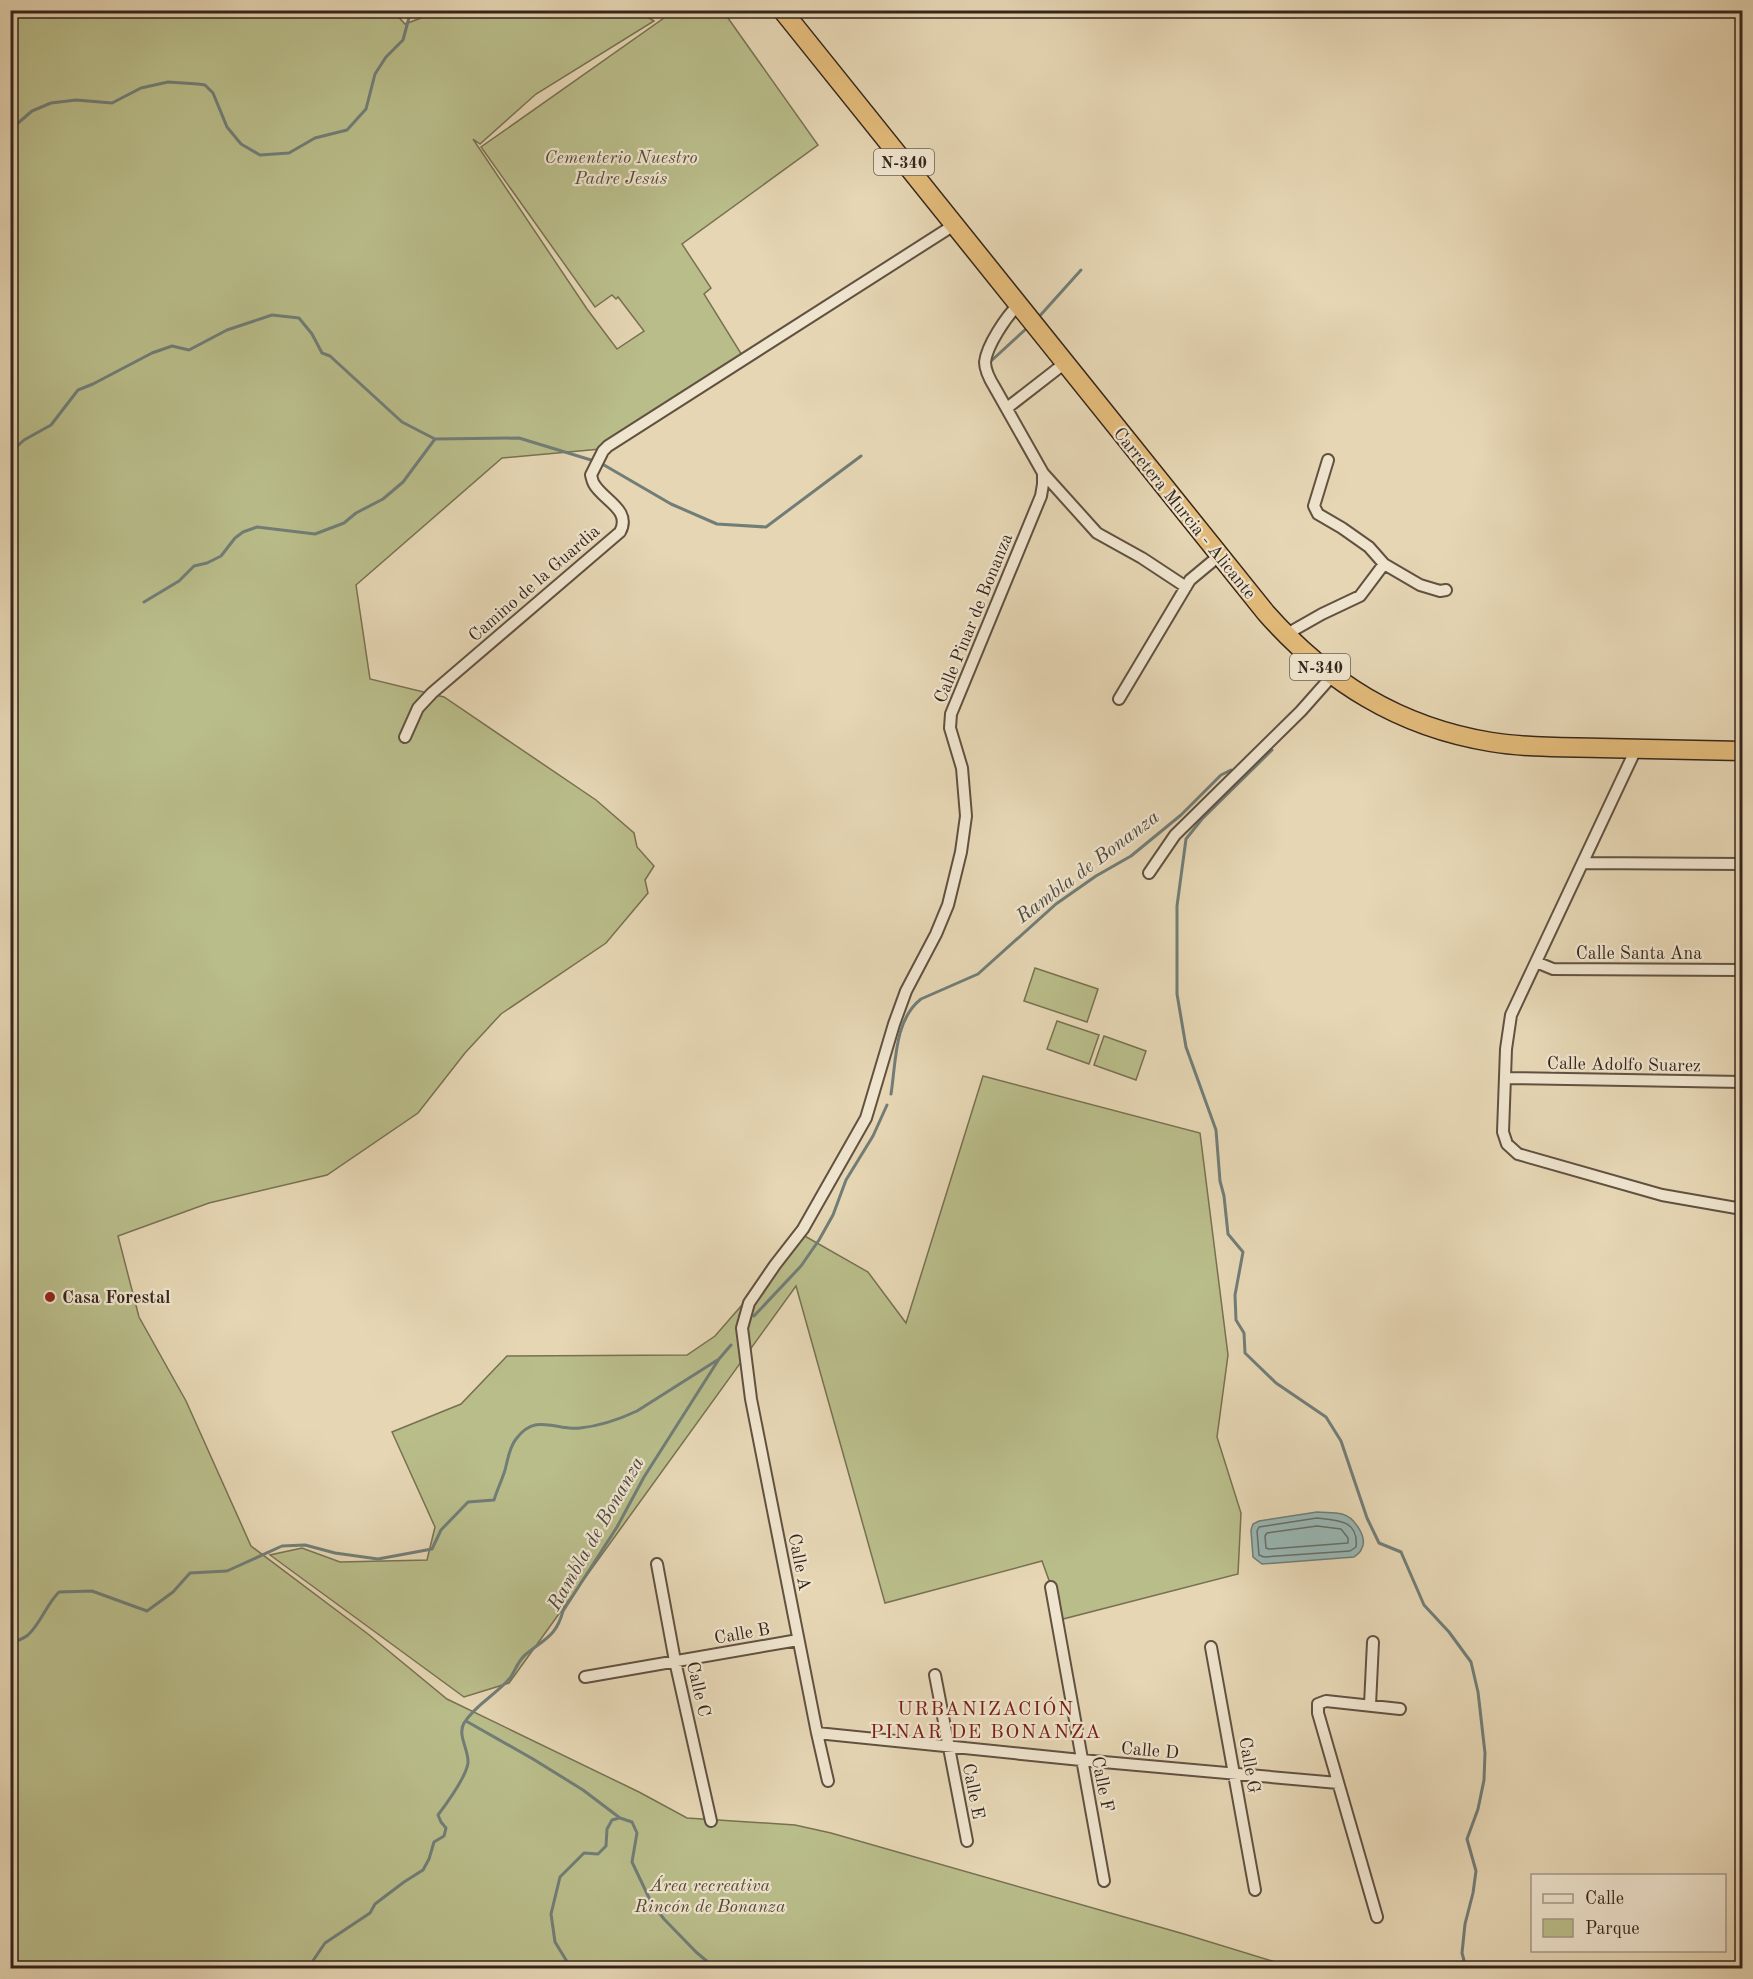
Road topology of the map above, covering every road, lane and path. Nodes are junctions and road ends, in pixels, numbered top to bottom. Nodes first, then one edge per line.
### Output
1 (782, 10) edge
2 (954, 225) junction
3 (1021, 309) junction
4 (1065, 363) junction
5 (1007, 408) junction
6 (1328, 460) dead end
7 (1042, 472) junction
8 (1220, 555) junction
9 (1384, 564) junction
10 (1186, 587) junction
11 (1446, 590) dead end
12 (1285, 635) junction
13 (1332, 675) junction
14 (1119, 699) dead end
15 (405, 737) dead end
16 (1636, 748) junction
17 (1743, 751) edge
18 (1583, 863) junction
19 (1743, 864) edge
20 (1149, 873) dead end
21 (1536, 962) junction
22 (1743, 970) edge
23 (1505, 1078) junction
24 (1743, 1082) edge
25 (1743, 1209) edge
26 (744, 1349) joint
27 (657, 1564) dead end
28 (1051, 1587) dead end
29 (798, 1640) junction
30 (1373, 1642) dead end
31 (1211, 1647) dead end
32 (675, 1661) junction
33 (935, 1675) dead end
34 (585, 1677) dead end
35 (1370, 1705) junction
36 (1400, 1709) dead end
37 (817, 1733) junction
38 (949, 1747) junction
39 (1081, 1760) junction
40 (1235, 1774) junction
41 (828, 1781) dead end
42 (1338, 1783) junction
43 (711, 1821) dead end
44 (967, 1842) dead end
45 (1104, 1881) dead end
46 (1255, 1890) dead end
47 (1377, 1917) dead end

1 - 2 highway, Carretera Murcia - Alicante / N-340
2 - 3 highway, Carretera Murcia - Alicante / N-340
2 - 15 street, Camino de la Guardia
3 - 4 highway, Carretera Murcia - Alicante / N-340
3 - 5 street
4 - 5 street
4 - 8 highway, Carretera Murcia - Alicante / N-340
5 - 7 street
6 - 9 street
7 - 10 street
7 - 26 street, Calle Pinar de Bonanza
8 - 10 street
8 - 12 highway, Carretera Murcia - Alicante / N-340
9 - 11 street
9 - 12 street
10 - 14 street
12 - 13 highway, Carretera Murcia - Alicante / N-340
13 - 16 highway, Carretera Murcia - Alicante / N-340
13 - 20 street
16 - 17 highway, Carretera Murcia - Alicante / N-340
16 - 18 street
18 - 19 street
18 - 21 street
21 - 22 street, Calle Santa Ana
21 - 23 street
23 - 24 street, Calle Adolfo Suarez
23 - 25 street
26 - 29 street, Calle A
27 - 32 street, Calle C
28 - 39 street, Calle F
29 - 32 street, Calle B
29 - 37 street, Calle A
30 - 35 street
31 - 40 street, Calle G
32 - 34 street, Calle B
32 - 43 street, Calle C
33 - 38 street, Calle E
35 - 36 street
35 - 42 street
37 - 38 street, Calle D
37 - 41 street, Calle A
38 - 39 street, Calle D
38 - 44 street, Calle E
39 - 40 street, Calle D
39 - 45 street, Calle F
40 - 42 street, Calle D
40 - 46 street, Calle G
42 - 47 street

